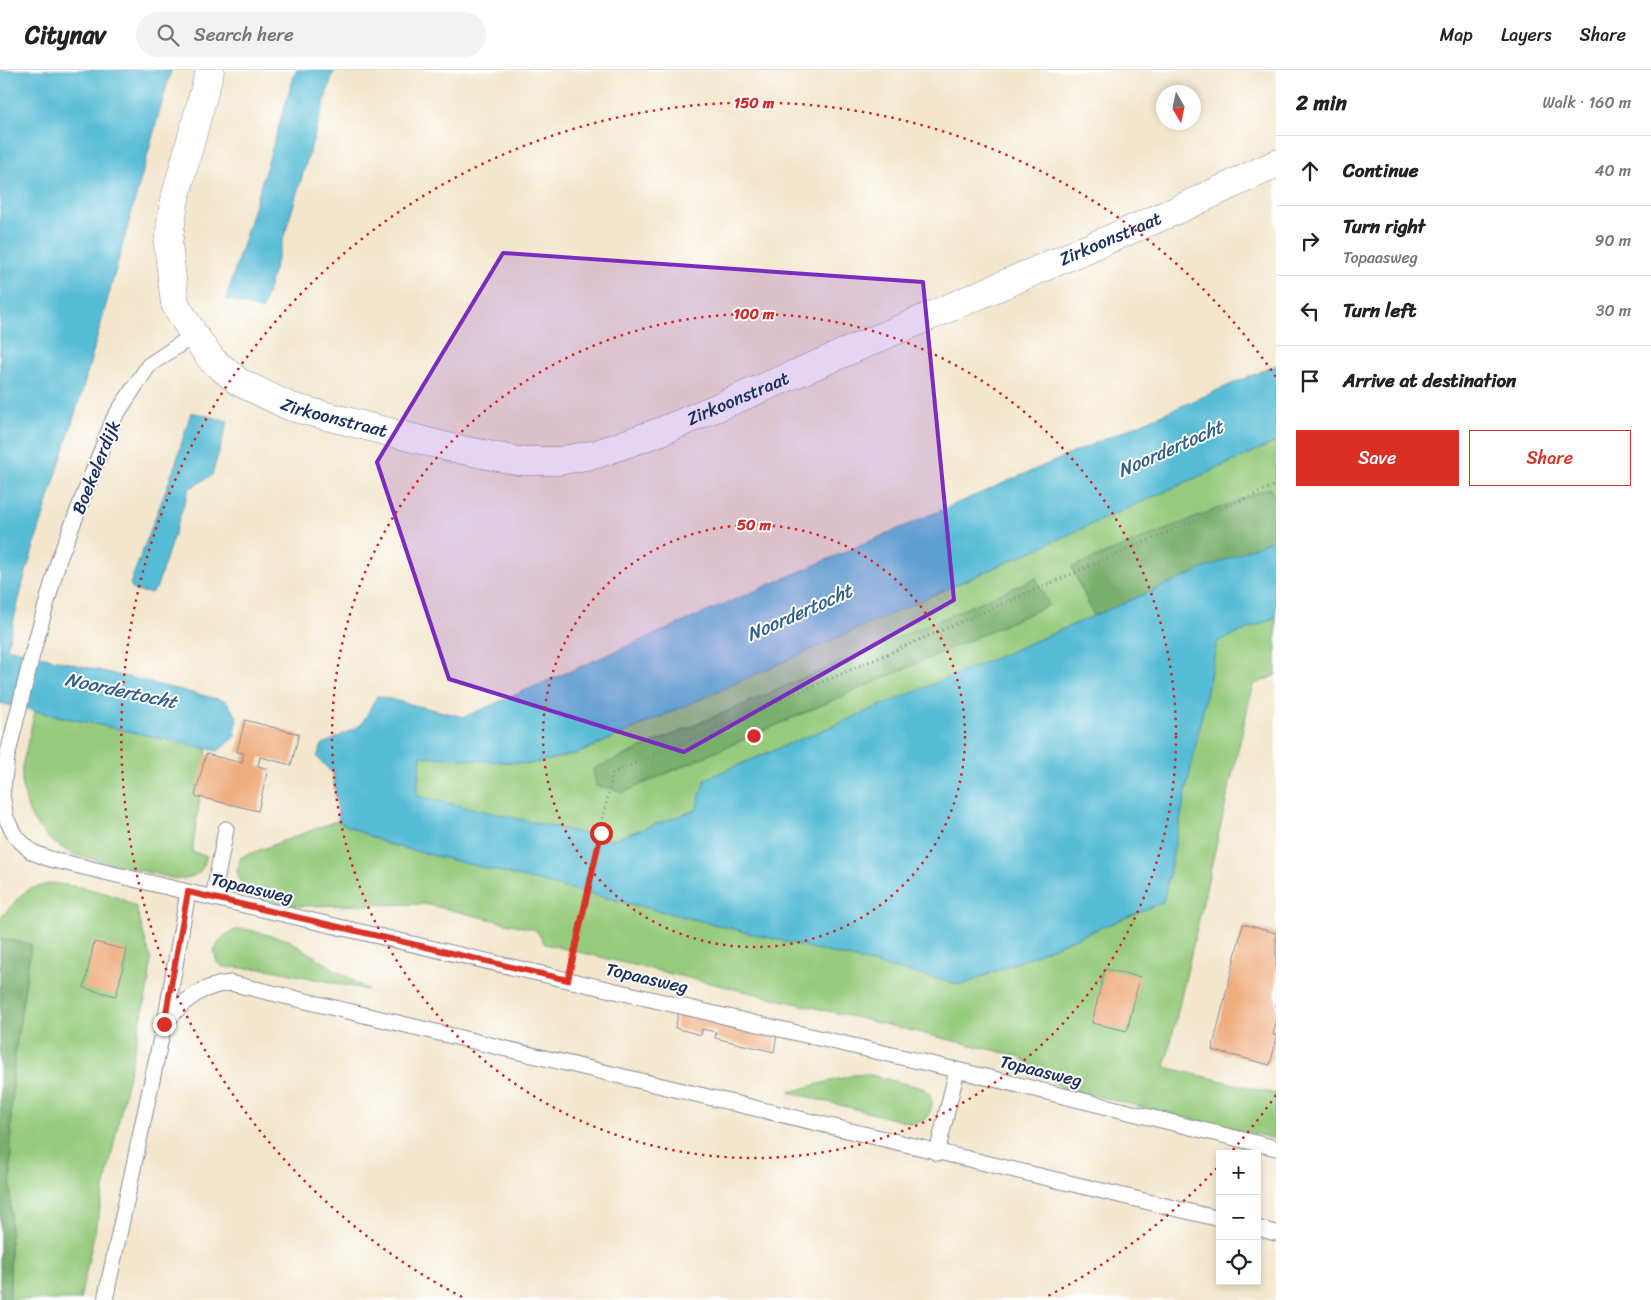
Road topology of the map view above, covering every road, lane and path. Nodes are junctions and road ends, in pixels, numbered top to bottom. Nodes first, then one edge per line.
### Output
1 (210, 70) edge
2 (1276, 164) edge
3 (194, 336) junction
4 (1276, 485) edge
5 (226, 829) dead end
6 (15, 836) joint
7 (188, 892) junction
8 (213, 898) junction
9 (568, 980) junction
10 (164, 1024) junction
11 (958, 1070) junction
12 (1276, 1148) edge
13 (937, 1153) junction
14 (1216, 1218) edge
15 (1261, 1229) edge
16 (1276, 1232) edge
17 (105, 1300) edge

1 - 3 street
2 - 3 street, Zirkoonstraat
3 - 6 lane, Boekelerdijk
4 - 9 path
5 - 8 lane
6 - 7 lane, Topaasweg
7 - 8 lane, Topaasweg
7 - 10 lane
8 - 9 lane, Topaasweg
9 - 11 lane, Topaasweg
10 - 13 lane
10 - 17 lane
11 - 12 lane, Topaasweg
11 - 13 lane
13 - 14 lane
15 - 16 lane

